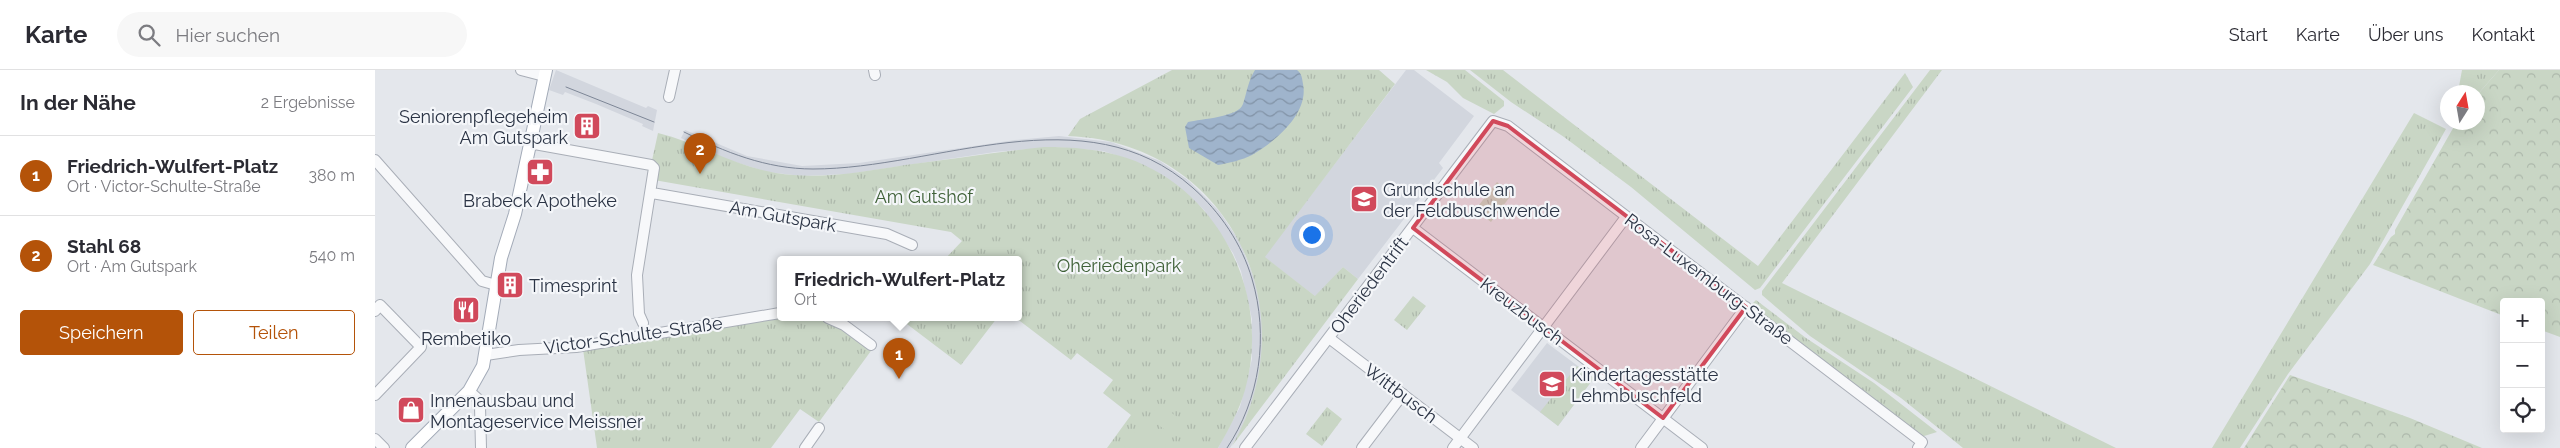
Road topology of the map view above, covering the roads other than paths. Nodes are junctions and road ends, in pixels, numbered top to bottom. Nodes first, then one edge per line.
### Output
1 (521, 70) edge
2 (675, 70) edge
3 (545, 73) edge
4 (669, 97) dead end
5 (1493, 122) joint
6 (529, 143) junction
7 (376, 162) edge
8 (652, 193) junction
9 (1626, 217) junction
10 (1413, 228) junction
11 (912, 245) dead end
12 (496, 285) junction
13 (377, 306) edge
14 (1747, 307) junction
15 (777, 314) edge
16 (834, 321) edge
17 (643, 323) dead end
18 (1542, 327) junction
19 (1329, 338) junction
20 (871, 345) dead end
21 (486, 355) junction
22 (469, 391) junction
23 (1403, 394) junction
24 (375, 395) edge
25 (1663, 418) junction
26 (819, 428) dead end
27 (1460, 438) junction
28 (375, 439) edge
29 (1920, 445) edge
30 (384, 448) edge
31 (412, 448) edge
32 (481, 448) edge
33 (805, 448) edge
34 (1245, 448) edge
35 (1362, 448) edge
36 (1453, 448) edge
37 (1473, 448) edge
38 (1641, 448) edge
39 (1702, 448) edge

1 - 3 street
2 - 4 street
3 - 6 main road
5 - 9 street, Rosa-Luxemburg-Straße
5 - 10 street, Oheriedentrift
6 - 8 street
6 - 12 main road
7 - 12 street
8 - 11 street, Am Gutspark
8 - 17 street
9 - 14 street, Rosa-Luxemburg-Straße
9 - 18 street
10 - 18 street, Kreuzbusch
10 - 19 street, Oheriedentrift
12 - 21 main road
13 - 24 street
14 - 25 street
14 - 29 street, Rosa-Luxemburg-Straße
15 - 21 street, Victor-Schulte-Straße
16 - 20 street
18 - 25 street, Kreuzbusch
18 - 27 street
19 - 23 street, Wittbusch
19 - 34 street, Oheriedentrift
21 - 22 main road
22 - 31 main road
22 - 32 street
23 - 27 street, Wittbusch
23 - 35 street
25 - 38 street
25 - 39 street, Kreuzbusch
26 - 33 street
27 - 36 street
27 - 37 street, Wittbusch
28 - 30 street

